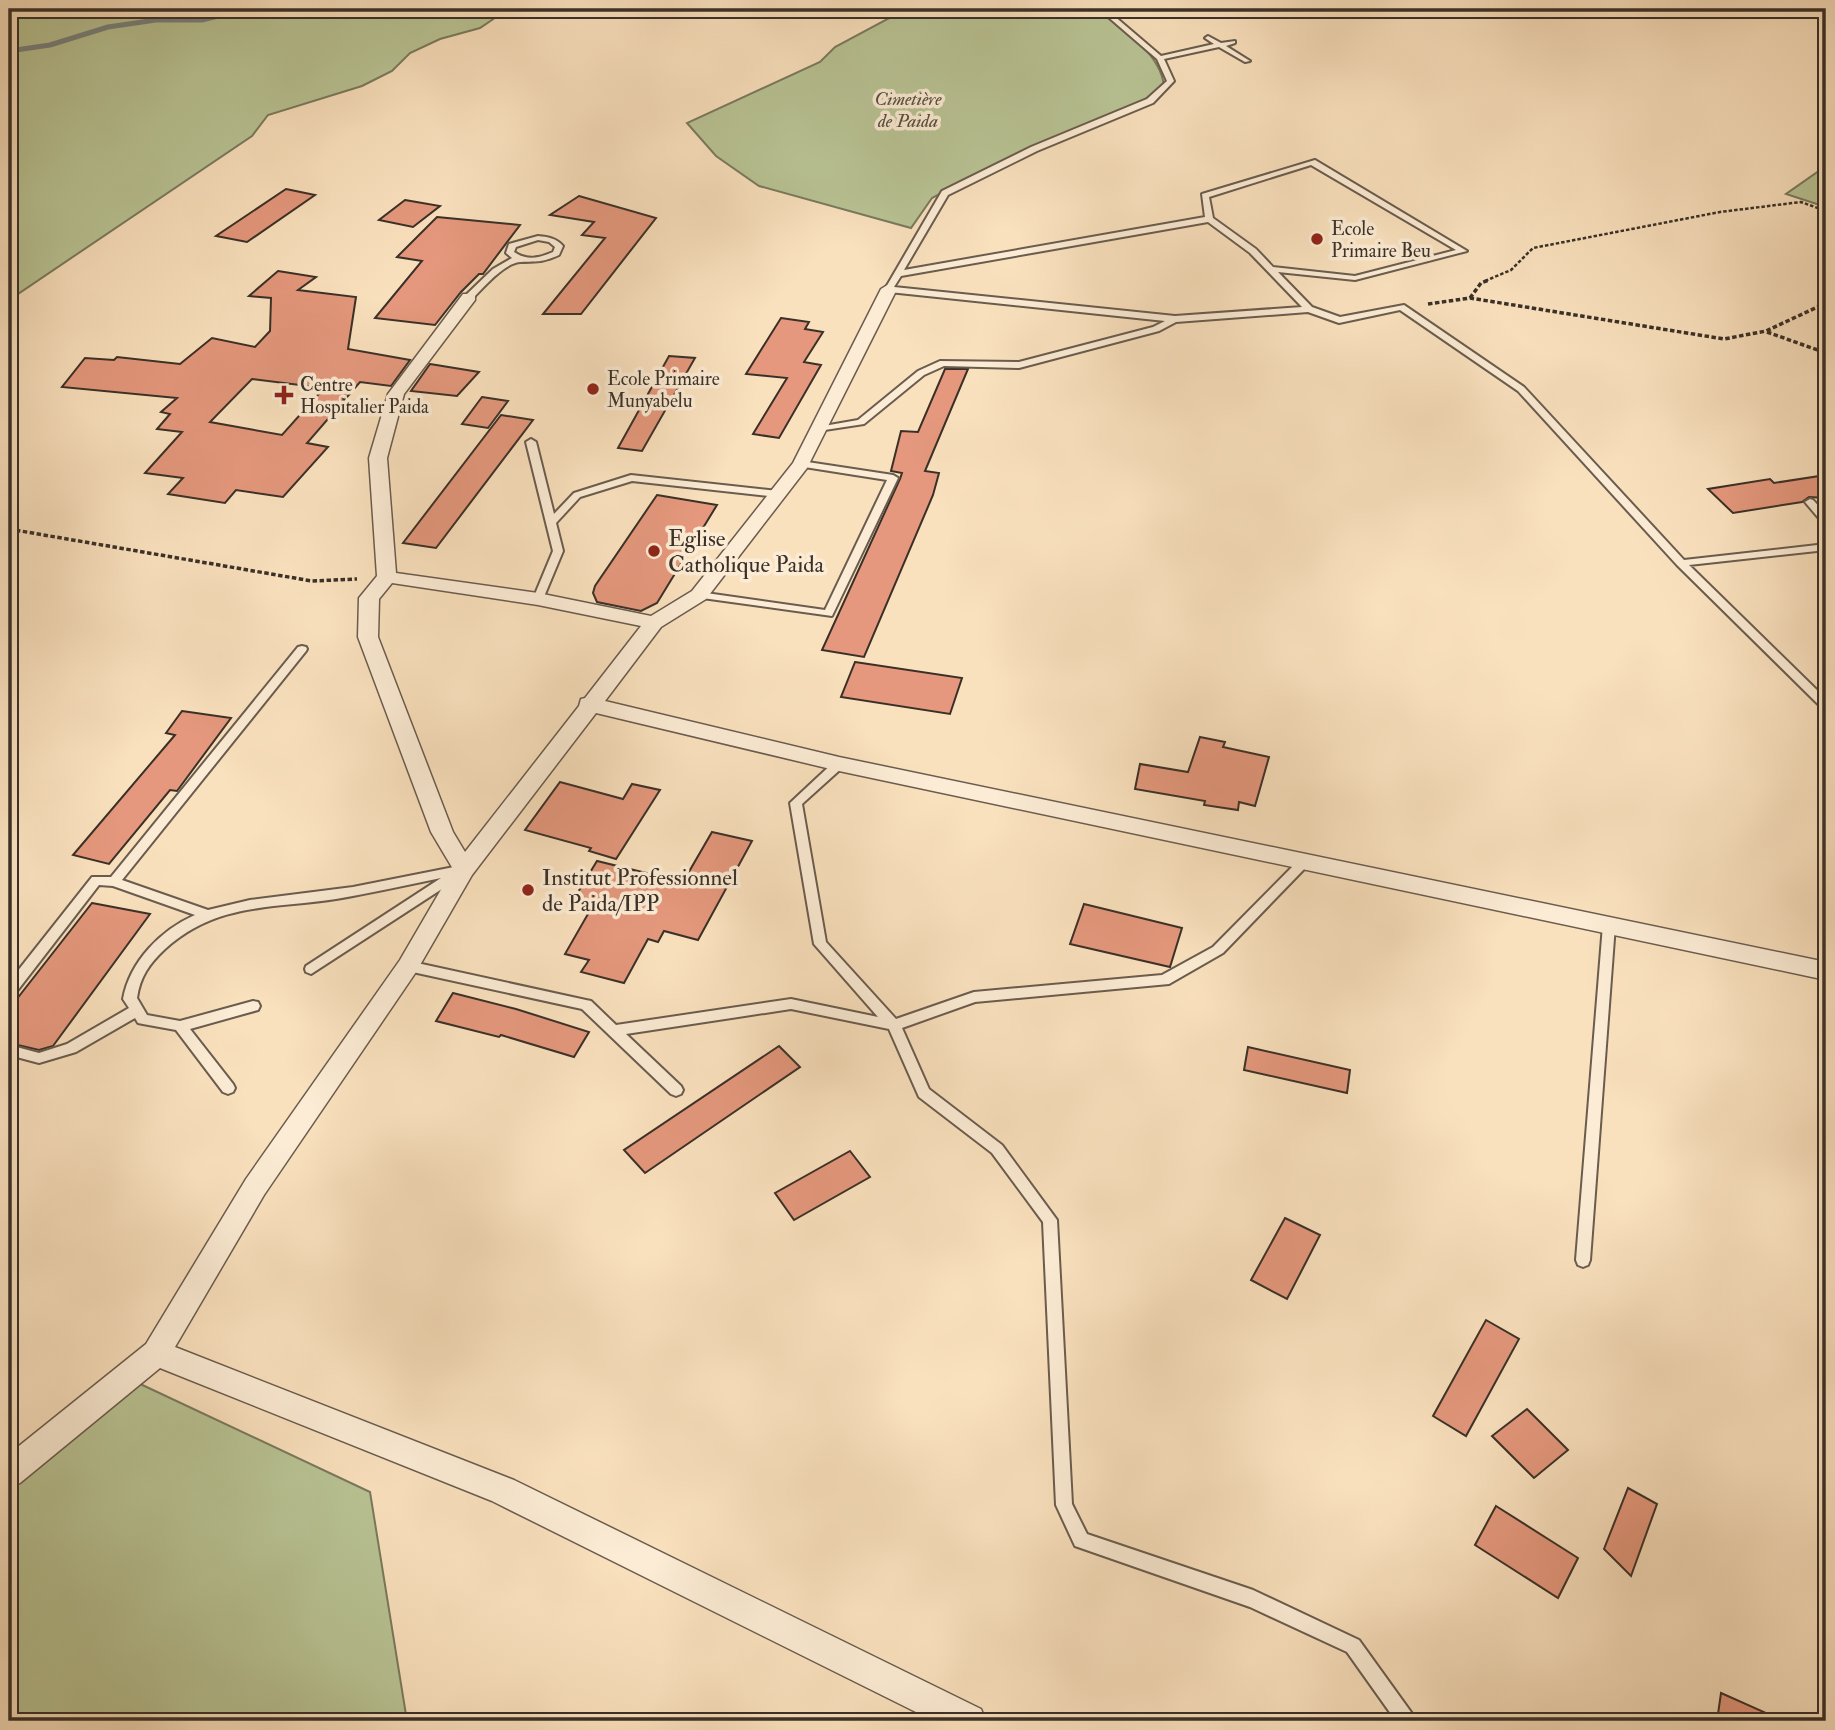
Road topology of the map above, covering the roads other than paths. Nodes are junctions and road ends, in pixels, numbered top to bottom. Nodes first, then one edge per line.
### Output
1 (1102, 9) edge
2 (1208, 38) dead end
3 (1233, 42) dead end
4 (1220, 45) junction
5 (1160, 58) junction
6 (1247, 61) dead end
7 (1209, 219) junction
8 (517, 259) junction
9 (1271, 269) junction
10 (893, 282) junction
11 (469, 297) joint
12 (1309, 309) junction
13 (1175, 319) junction
14 (821, 429) junction
15 (531, 442) dead end
16 (801, 464) junction
17 (778, 494) junction
18 (1810, 502) dead end
19 (1826, 520) edge
20 (551, 523) junction
21 (1826, 547) edge
22 (1681, 563) junction
23 (387, 577) junction
24 (699, 595) junction
25 (538, 599) junction
26 (654, 623) junction
27 (302, 649) dead end
28 (588, 704) junction
29 (1826, 705) edge
30 (839, 764) junction
31 (1305, 861) junction
32 (464, 869) junction
33 (114, 882) junction
34 (206, 914) junction
35 (1609, 925) junction
36 (408, 966) junction
37 (311, 969) dead end
38 (1826, 971) edge
39 (9, 991) edge
40 (253, 1006) dead end
41 (137, 1010) junction
42 (894, 1025) junction
43 (180, 1026) junction
44 (614, 1031) junction
45 (9, 1050) edge
46 (228, 1088) dead end
47 (676, 1090) dead end
48 (1583, 1260) dead end
49 (156, 1353) junction
50 (14, 1465) edge
51 (969, 1721) edge
52 (1407, 1721) edge

1 - 5 lane
2 - 4 lane
3 - 4 lane
4 - 5 lane
4 - 6 lane
5 - 10 lane
7 - 9 lane
7 - 9 lane
7 - 10 lane
8 - 8 lane
8 - 11 lane
9 - 12 lane
10 - 13 lane
10 - 14 street
11 - 23 street
12 - 13 lane
12 - 22 lane
13 - 14 lane
14 - 16 street
15 - 20 lane
16 - 17 street
16 - 24 lane
17 - 20 lane
17 - 24 street
18 - 19 lane
20 - 25 lane
21 - 22 lane
22 - 29 lane
23 - 25 street
23 - 32 street
24 - 26 street
25 - 26 street
26 - 28 street
27 - 33 lane
28 - 30 street
28 - 32 street
30 - 31 street
30 - 42 lane
31 - 35 street
31 - 42 lane
32 - 34 lane
32 - 36 street
32 - 37 lane
33 - 34 lane
33 - 39 lane
34 - 41 lane
35 - 38 street
35 - 48 lane
36 - 44 lane
36 - 49 street
40 - 43 lane
41 - 43 lane
41 - 45 lane
42 - 44 lane
42 - 52 lane
43 - 46 lane
44 - 47 lane
49 - 50 street
49 - 51 street

